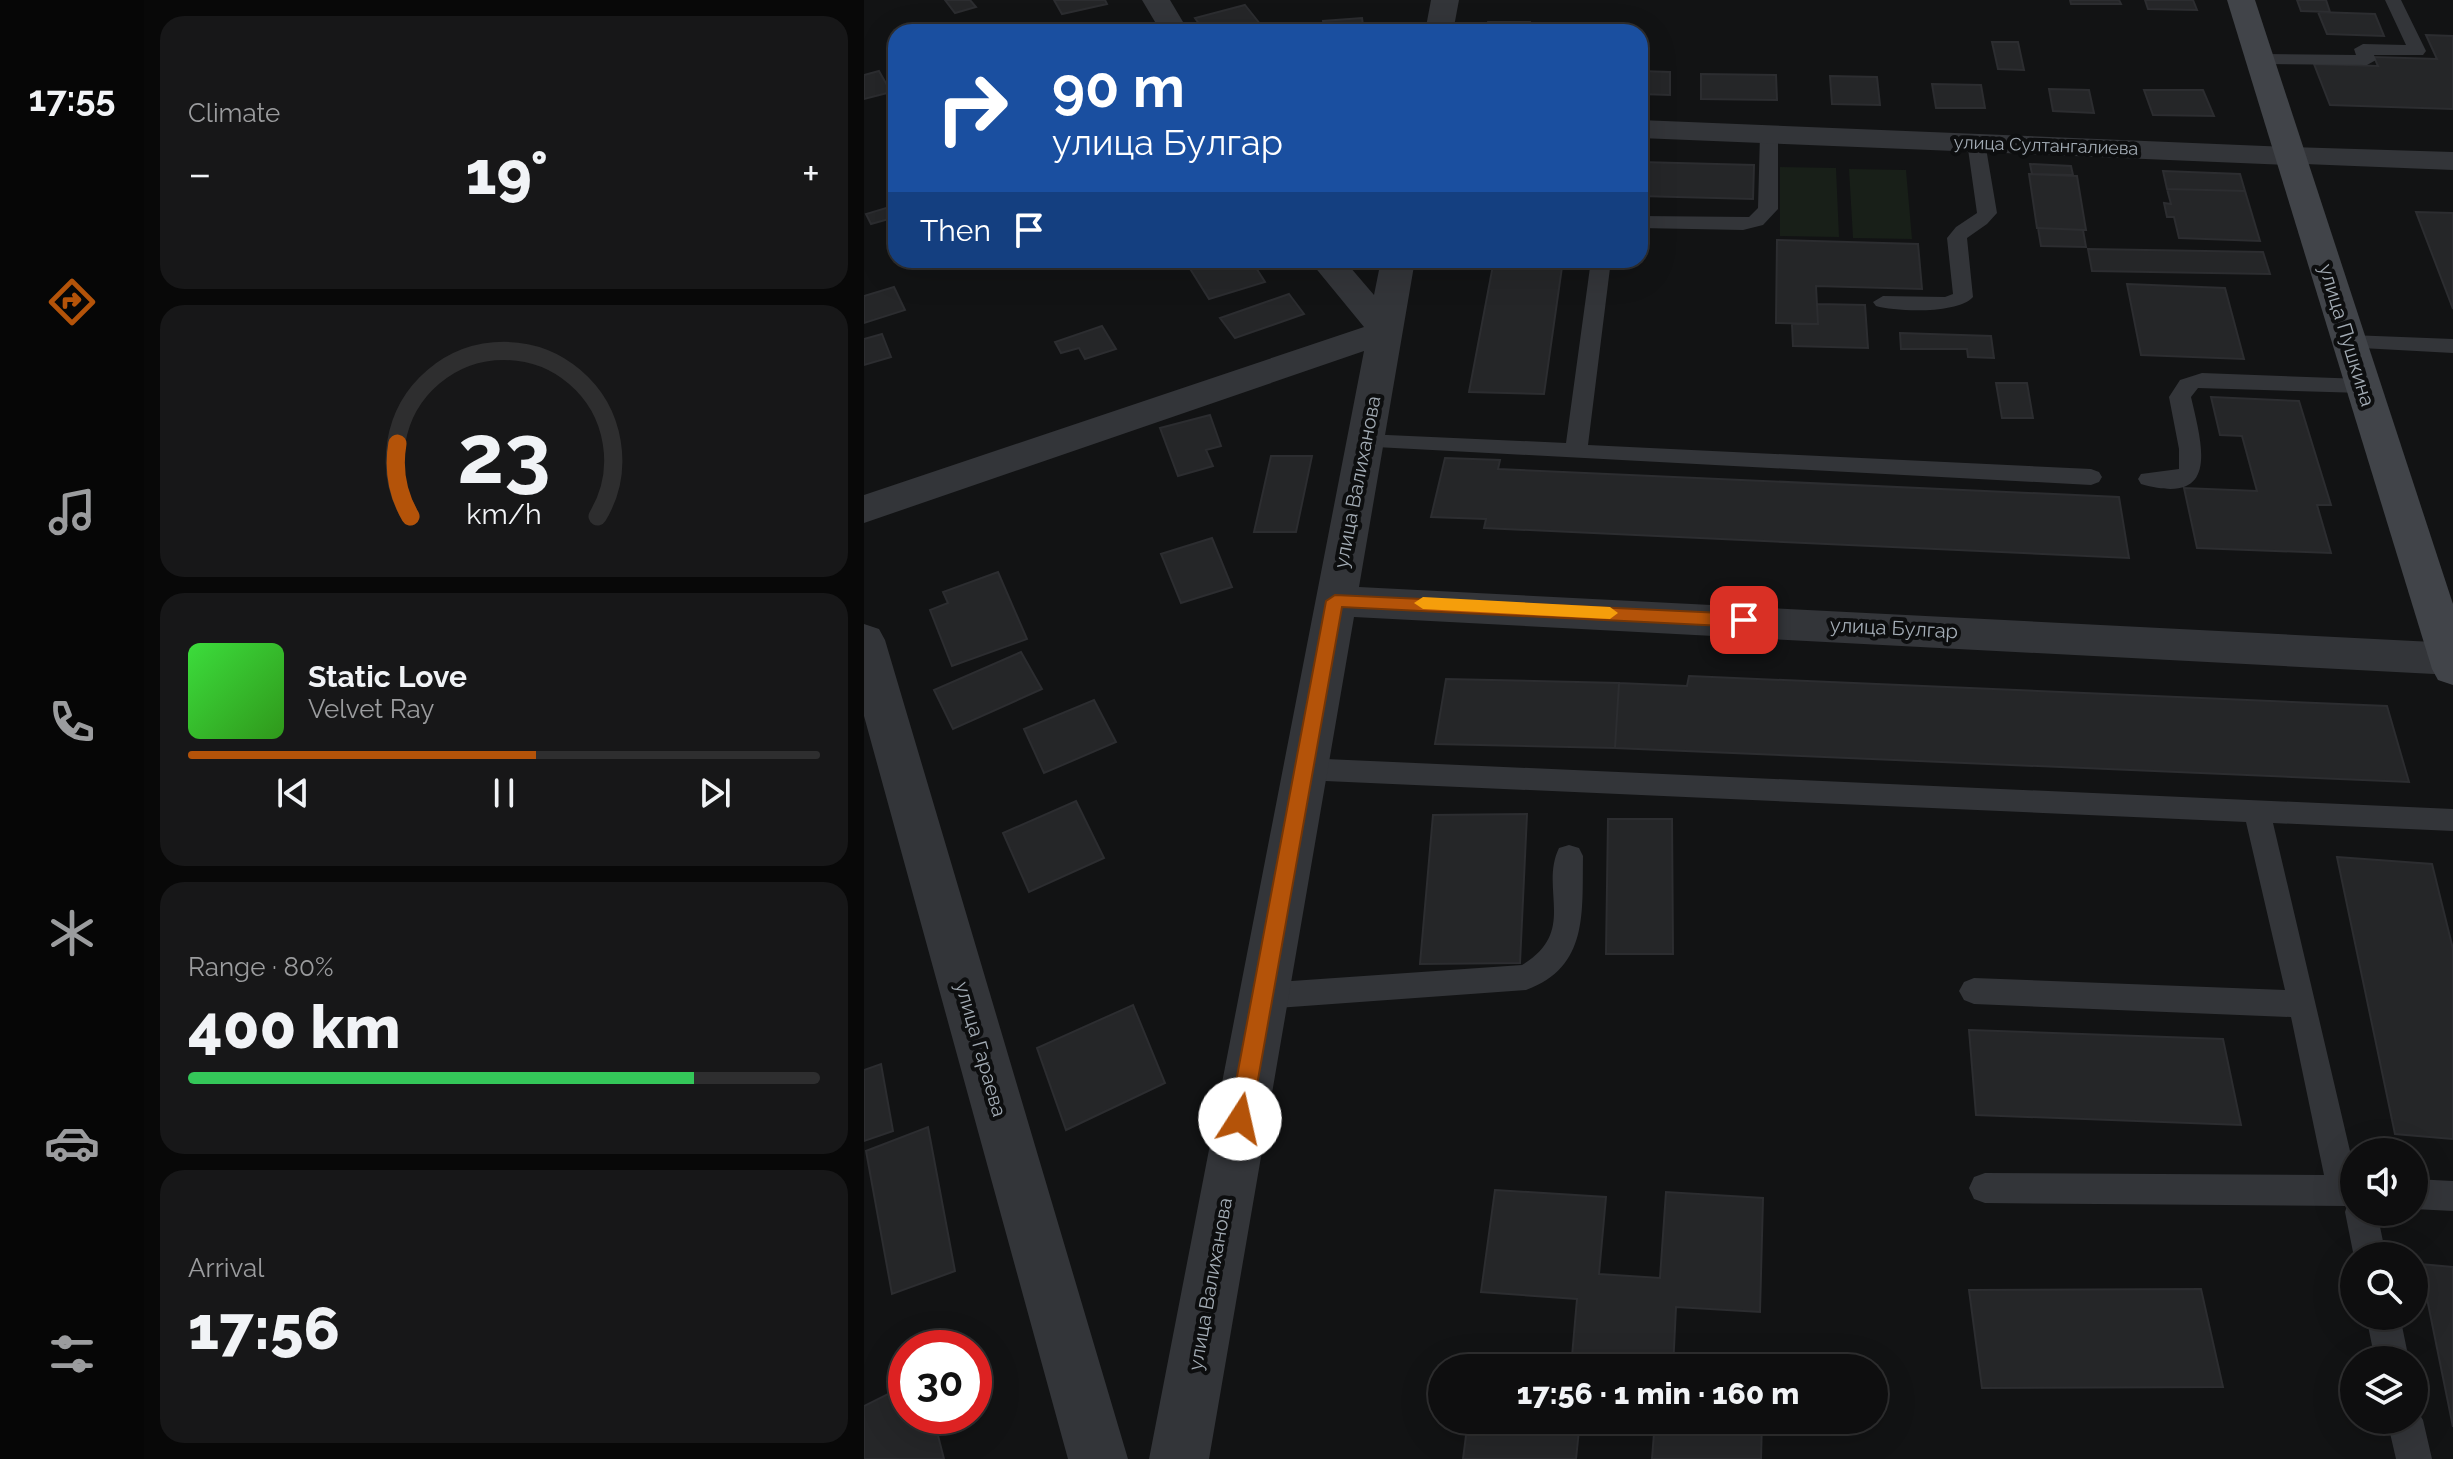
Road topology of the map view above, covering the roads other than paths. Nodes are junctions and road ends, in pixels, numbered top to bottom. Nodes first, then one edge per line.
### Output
1 (1156, 0) edge
2 (1445, 0) edge
3 (2241, 0) edge
4 (2393, 0) edge
5 (1170, 24) edge
6 (1440, 24) edge
7 (2261, 59) junction
8 (1648, 129) edge
9 (1769, 134) junction
10 (1976, 142) junction
11 (2291, 156) junction
12 (2453, 161) edge
13 (1648, 222) edge
14 (1333, 268) edge
15 (1397, 268) edge
16 (1600, 268) edge
17 (1883, 302) dead end
18 (1386, 331) junction
19 (2350, 342) junction
20 (2453, 346) edge
21 (2363, 386) junction
22 (1365, 441) junction
23 (1576, 449) junction
24 (2091, 477) dead end
25 (2149, 479) dead end
26 (864, 509) edge
27 (1335, 601) junction
28 (864, 640) edge
29 (2452, 662) edge
30 (1303, 769) junction
31 (2257, 811) junction
32 (2453, 820) edge
33 (1569, 856) dead end
34 (1974, 991) dead end
35 (1262, 996) junction
36 (2303, 1004) junction
37 (2340, 1148) edge
38 (1985, 1188) dead end
39 (2428, 1195) edge
40 (2453, 1196) edge
41 (2340, 1198) edge
42 (2408, 1434) edge
43 (1098, 1459) edge
44 (1179, 1459) edge
45 (2414, 1459) edge

1 - 5 street
2 - 6 street
3 - 7 main road, улица Пушкина
4 - 7 lane
7 - 11 main road, улица Пушкина
8 - 9 street, улица Султангалиева
9 - 10 street, улица Султангалиева
9 - 13 lane
10 - 11 street, улица Султангалиева
10 - 17 lane
11 - 12 street, улица Султангалиева
11 - 19 main road, улица Пушкина
14 - 18 street
15 - 18 street, улица Валиханова
16 - 23 lane
18 - 22 street, улица Валиханова
18 - 26 street
19 - 20 lane
19 - 21 main road, улица Пушкина
21 - 25 lane
21 - 29 main road, улица Пушкина
22 - 23 lane
22 - 27 street, улица Валиханова
23 - 24 lane
27 - 29 street, улица Булгар
27 - 30 street, улица Валиханова
28 - 43 street, улица Гараева
30 - 31 lane
30 - 35 street, улица Валиханова
31 - 32 lane
31 - 36 lane
33 - 35 lane
34 - 36 lane
35 - 44 street, улица Валиханова
36 - 37 lane
38 - 41 lane
39 - 40 lane
42 - 45 lane

